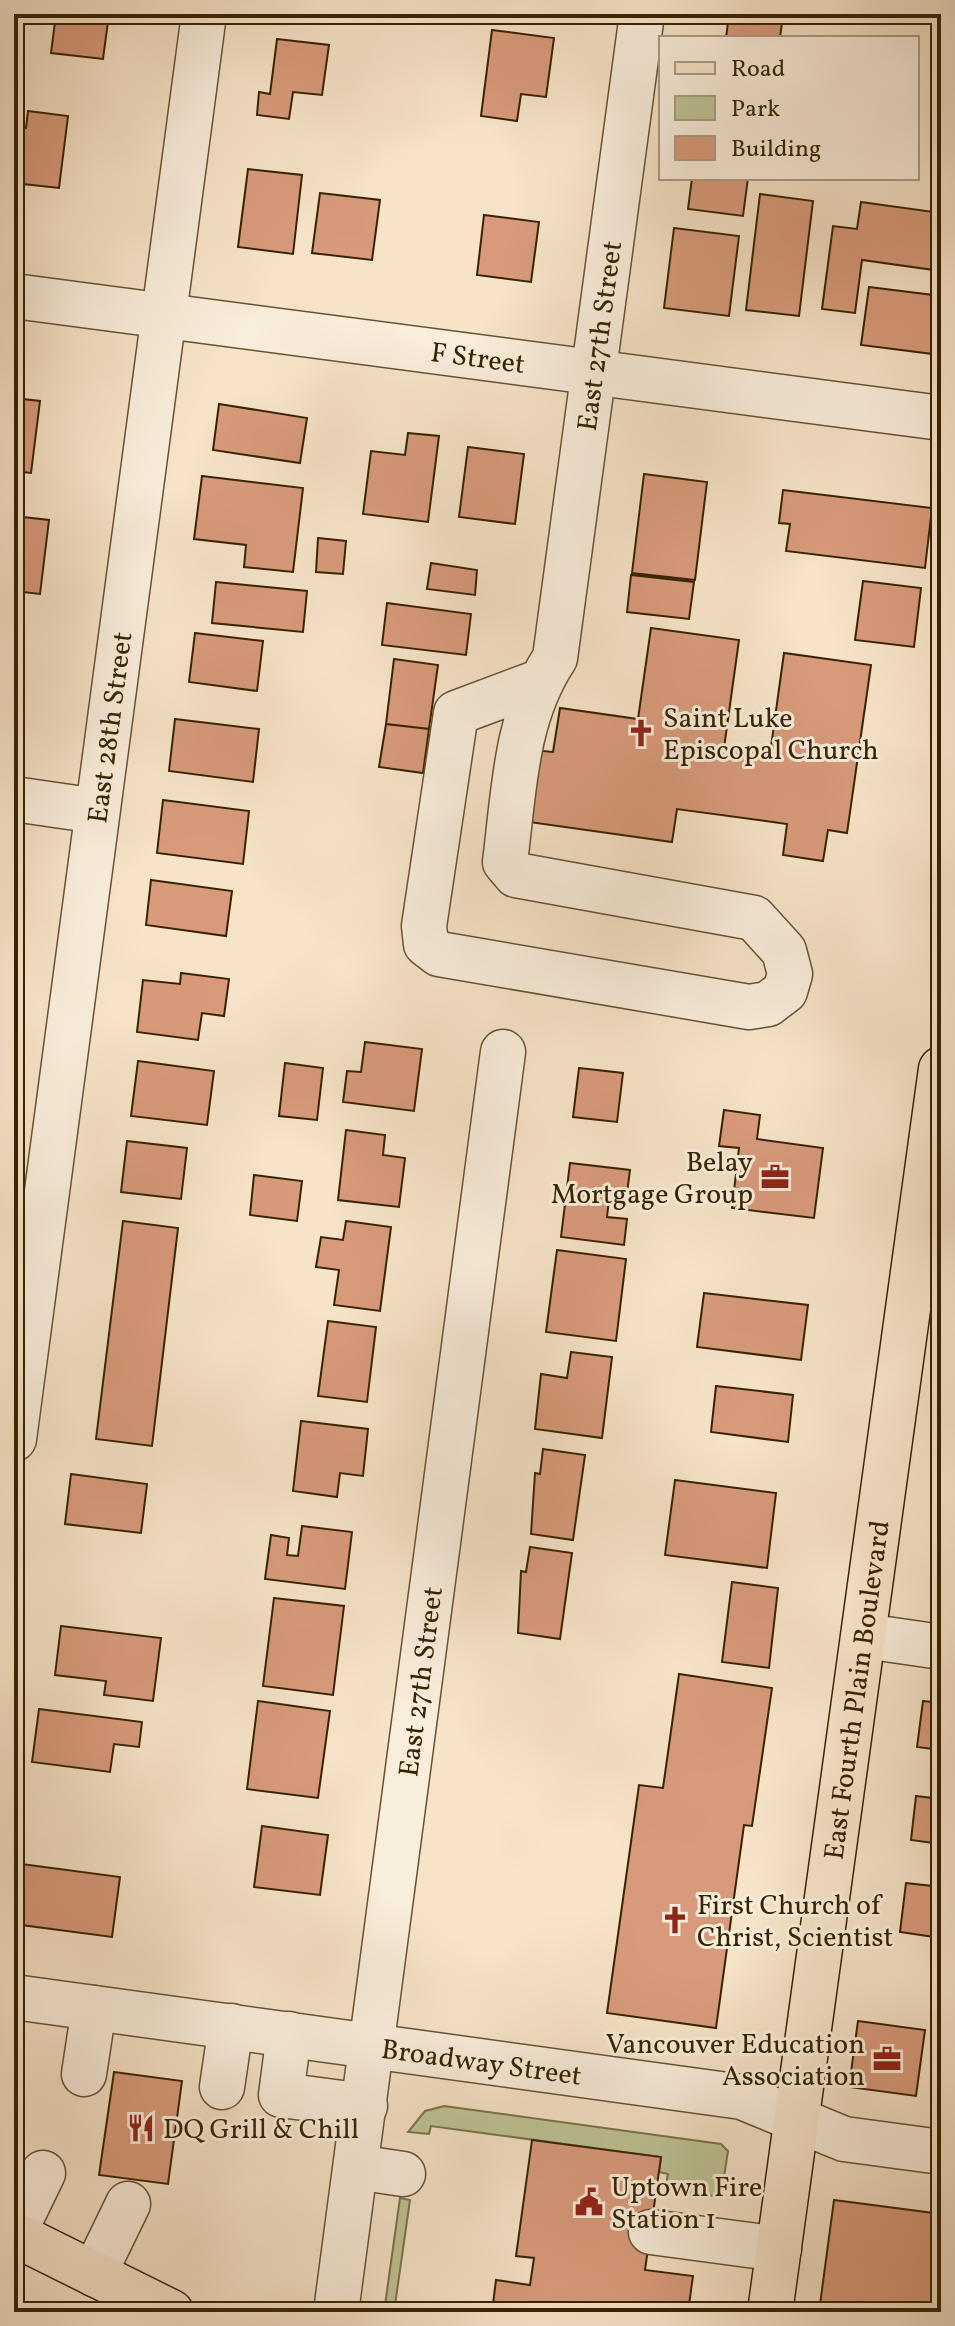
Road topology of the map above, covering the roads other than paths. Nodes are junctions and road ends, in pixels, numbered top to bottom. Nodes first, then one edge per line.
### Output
1 (204, 14) edge
2 (642, 14) edge
3 (14, 296) edge
4 (164, 316) junction
5 (593, 373) junction
6 (941, 418) edge
7 (547, 670) junction
8 (14, 799) edge
9 (97, 811) junction
10 (503, 1052) dead end
11 (941, 1069) edge
12 (933, 1203) edge
13 (14, 1439) edge
14 (865, 1636) junction
15 (941, 1647) edge
16 (14, 1997) edge
17 (94, 2008) junction
18 (231, 2026) junction
19 (289, 2034) junction
20 (373, 2045) junction
21 (84, 2074) dead end
22 (222, 2087) dead end
23 (365, 2106) junction
24 (796, 2120) junction
25 (941, 2152) edge
26 (356, 2167) junction
27 (43, 2173) dead end
28 (403, 2174) dead end
29 (128, 2204) dead end
30 (651, 2232) dead end
31 (14, 2234) edge
32 (779, 2249) junction
33 (94, 2274) junction
34 (171, 2312) edge
35 (336, 2312) edge
36 (770, 2312) edge

1 - 4 street, East 28th Street
2 - 5 street, East 27th Street
3 - 4 street, F Street
4 - 5 street, F Street
4 - 9 street, East 28th Street
5 - 6 street, F Street
5 - 7 street, East 27th Street
7 - 7 street, East 27th Street
8 - 9 street
9 - 13 street, East 28th Street
10 - 20 street, East 27th Street
11 - 12 main road, East Fourth Plain Boulevard
12 - 14 main road, East Fourth Plain Boulevard
14 - 15 street
14 - 24 main road, East Fourth Plain Boulevard
16 - 17 street, Broadway Street
17 - 18 street, Broadway Street
17 - 21 street
18 - 19 street, Broadway Street
18 - 22 street
19 - 20 street, Broadway Street
19 - 23 street
20 - 23 street, East 27th Street
20 - 24 street, Broadway Street
23 - 26 street, East 27th Street
24 - 25 street, Broadway Street
24 - 32 main road, East Fourth Plain Boulevard
26 - 28 street
26 - 35 street, East 27th Street
27 - 31 street
29 - 33 street
30 - 32 street
31 - 33 main road
32 - 36 main road, East Fourth Plain Boulevard
33 - 34 main road

